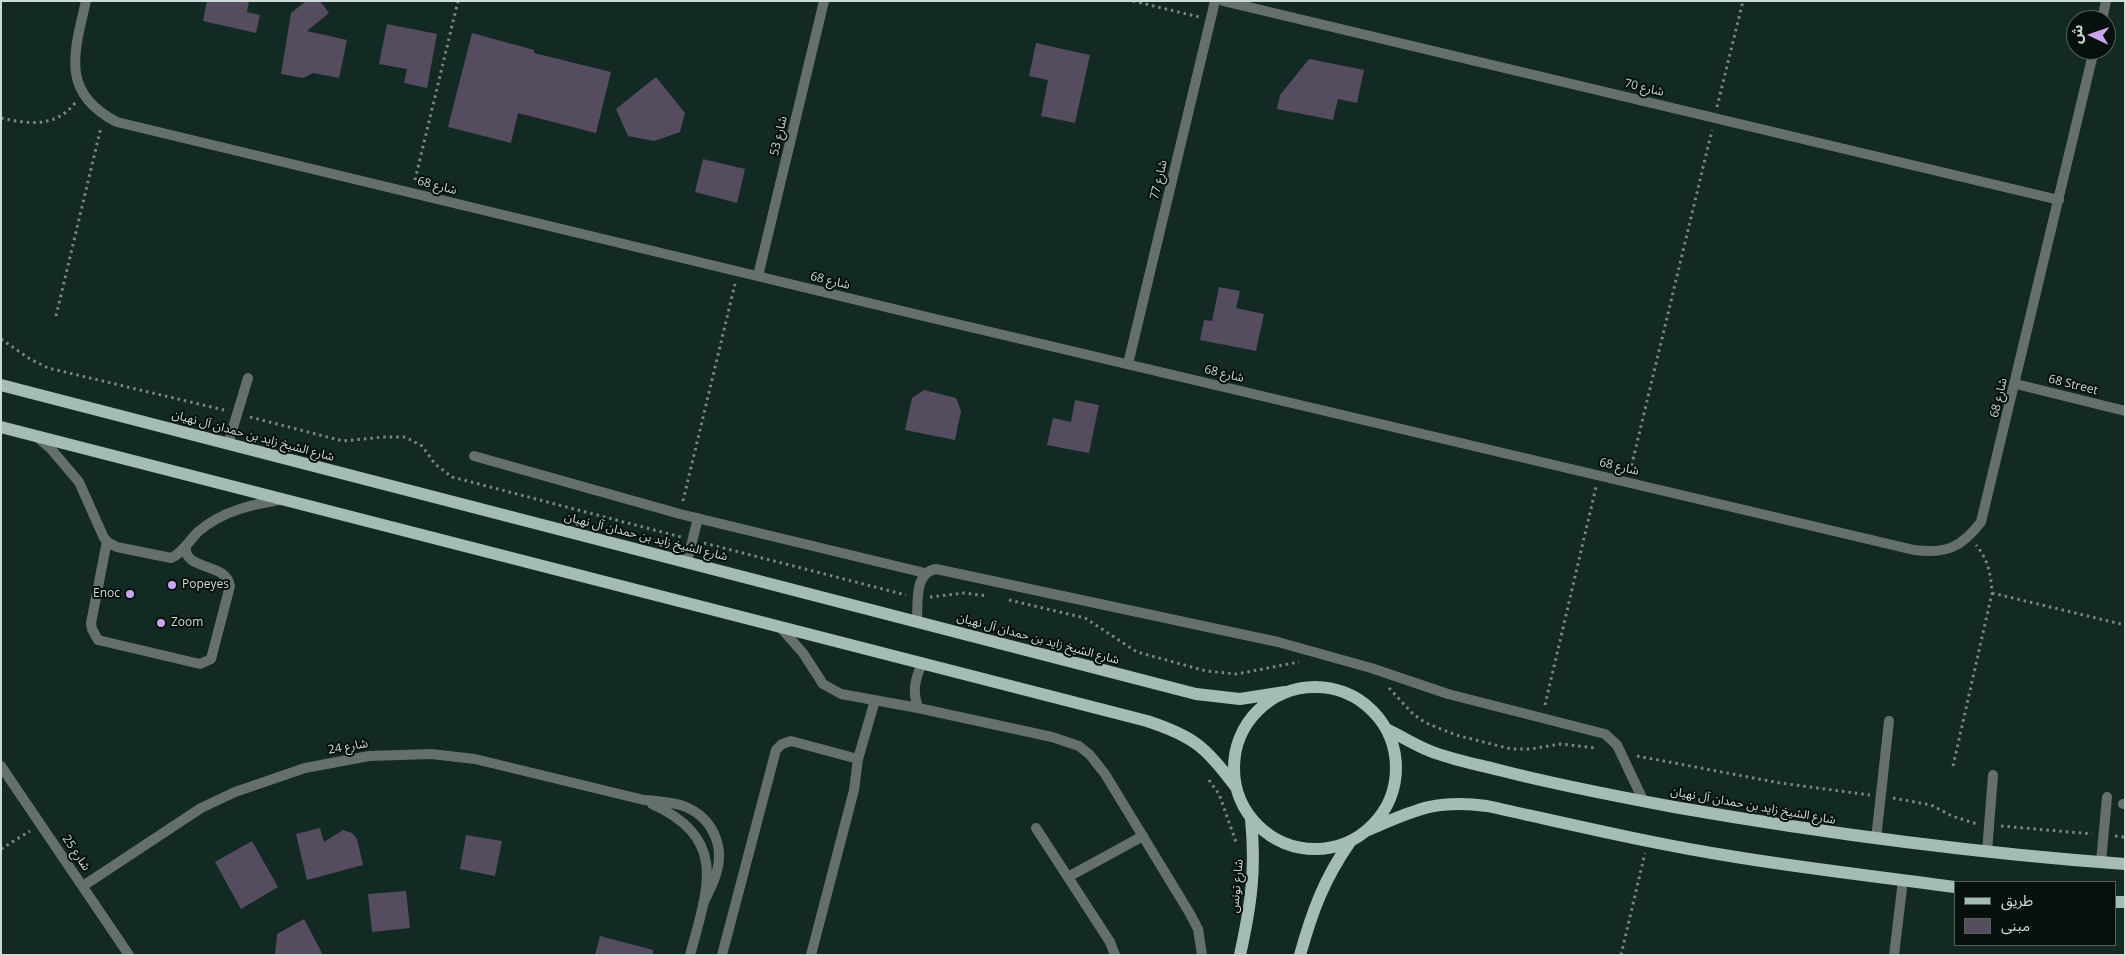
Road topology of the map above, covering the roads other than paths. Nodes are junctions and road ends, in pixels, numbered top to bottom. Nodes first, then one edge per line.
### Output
1 (86, 1) edge
2 (824, 1) edge
3 (1214, 1) edge
4 (1223, 1) edge
5 (2092, 60) edge
6 (2059, 200) junction
7 (758, 276) junction
8 (1128, 364) junction
9 (248, 378) dead end
10 (2016, 384) junction
11 (1, 385) edge
12 (2125, 411) edge
13 (1, 427) edge
14 (35, 436) junction
15 (228, 444) junction
16 (474, 456) dead end
17 (282, 500) junction
18 (698, 518) junction
19 (107, 541) junction
20 (186, 545) junction
21 (687, 562) junction
22 (925, 573) junction
23 (917, 621) junction
24 (781, 628) junction
25 (922, 664) junction
26 (1285, 692) junction
27 (875, 700) junction
28 (918, 708) junction
29 (1889, 721) dead end
30 (1386, 729) junction
31 (858, 759) junction
32 (1, 766) edge
33 (1994, 775) dead end
34 (1235, 786) junction
35 (2108, 798) dead end
36 (644, 800) junction
37 (1644, 802) junction
38 (1251, 819) junction
39 (1036, 828) dead end
40 (1368, 830) junction
41 (1143, 836) junction
42 (1876, 839) junction
43 (1350, 842) junction
44 (1987, 852) junction
45 (2101, 862) junction
46 (2125, 864) edge
47 (1068, 877) junction
48 (1903, 880) junction
49 (83, 886) junction
50 (1954, 887) edge
51 (703, 904) junction
52 (130, 955) edge
53 (690, 955) edge
54 (722, 955) edge
55 (811, 955) edge
56 (1115, 955) edge
57 (1202, 955) edge
58 (1240, 955) edge
59 (1300, 955) edge
60 (1894, 955) edge

1 - 7 street, شارع 68
2 - 7 street, شارع 53
3 - 8 street, شارع 77
4 - 6 street, شارع 70
5 - 6 street, شارع 68
6 - 10 street, شارع 68
7 - 8 street, شارع 68
8 - 10 street, شارع 68
9 - 15 street
10 - 12 street, 68 Street
11 - 15 main road, شارع الشيخ زايد بن حمدان آل نهيان
13 - 14 main road
14 - 17 main road
14 - 19 street
15 - 21 main road, شارع الشيخ زايد بن حمدان آل نهيان
16 - 18 street
17 - 20 street
17 - 24 main road
18 - 21 street
18 - 22 street
19 - 20 street
19 - 20 street
21 - 23 main road, شارع الشيخ زايد بن حمدان آل نهيان
22 - 23 street
22 - 37 street
23 - 26 main road, شارع الشيخ زايد بن حمدان آل نهيان
24 - 25 main road
24 - 27 street
25 - 28 street
25 - 34 main road
26 - 30 main road
26 - 34 main road
27 - 28 street
27 - 31 street
28 - 41 street
29 - 42 street
30 - 37 main road, شارع الشيخ زايد بن حمدان آل نهيان
30 - 40 main road
31 - 54 street
31 - 55 street
32 - 49 street, شارع 25
33 - 44 street
34 - 38 main road
35 - 45 street
36 - 49 street, شارع 24
36 - 51 street, شارع 24
36 - 51 street, شارع 24
37 - 42 main road, شارع الشيخ زايد بن حمدان آل نهيان
38 - 43 main road
38 - 58 main road, شارع تونس
39 - 47 street
40 - 43 main road
40 - 48 main road
41 - 47 street
41 - 57 street
42 - 44 main road, شارع الشيخ زايد بن حمدان آل نهيان
43 - 59 main road
44 - 45 main road, شارع الشيخ زايد بن حمدان آل نهيان
45 - 46 main road, شارع الشيخ زايد بن حمدان آل نهيان
47 - 56 street
48 - 50 main road
48 - 60 street
49 - 52 street, شارع 25
51 - 53 street, شارع 24

